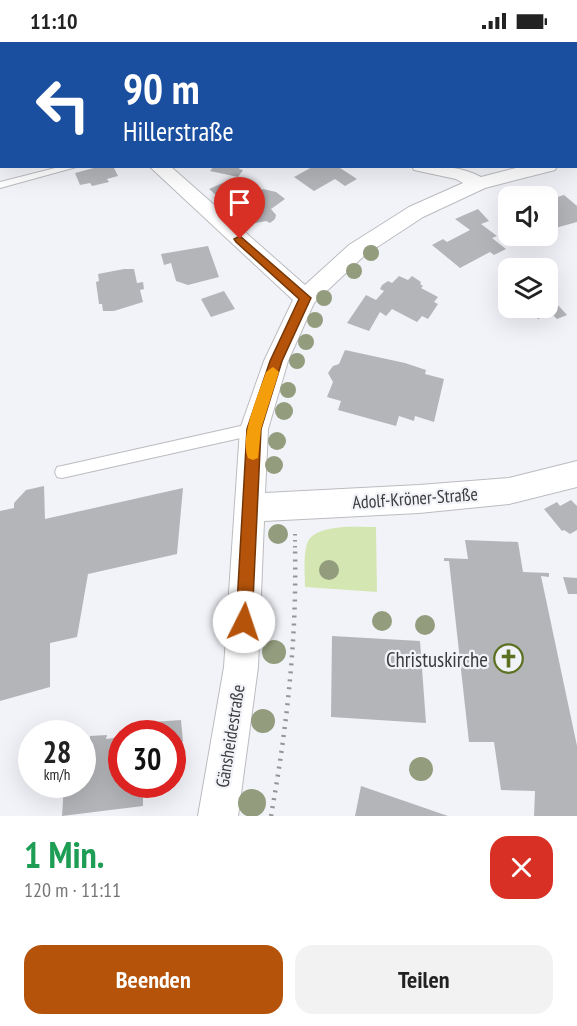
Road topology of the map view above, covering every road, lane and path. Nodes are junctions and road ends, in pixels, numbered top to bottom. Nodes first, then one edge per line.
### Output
1 (68, 168) edge
2 (160, 168) edge
3 (430, 168) edge
4 (540, 168) edge
5 (478, 184) junction
6 (0, 185) edge
7 (305, 298) junction
8 (254, 429) junction
9 (63, 472) dead end
10 (577, 474) edge
11 (294, 506) junction
12 (251, 508) junction
13 (218, 816) edge
14 (271, 816) edge

1 - 6 lane
2 - 7 street
3 - 5 street
4 - 5 street, Gänsheidestraße
5 - 7 street, Gänsheidestraße
7 - 8 street, Gänsheidestraße
8 - 9 lane
8 - 12 street, Gänsheidestraße
10 - 11 street, Adolf-Kröner-Straße
11 - 12 street, Adolf-Kröner-Straße
11 - 14 path
12 - 13 street, Gänsheidestraße

